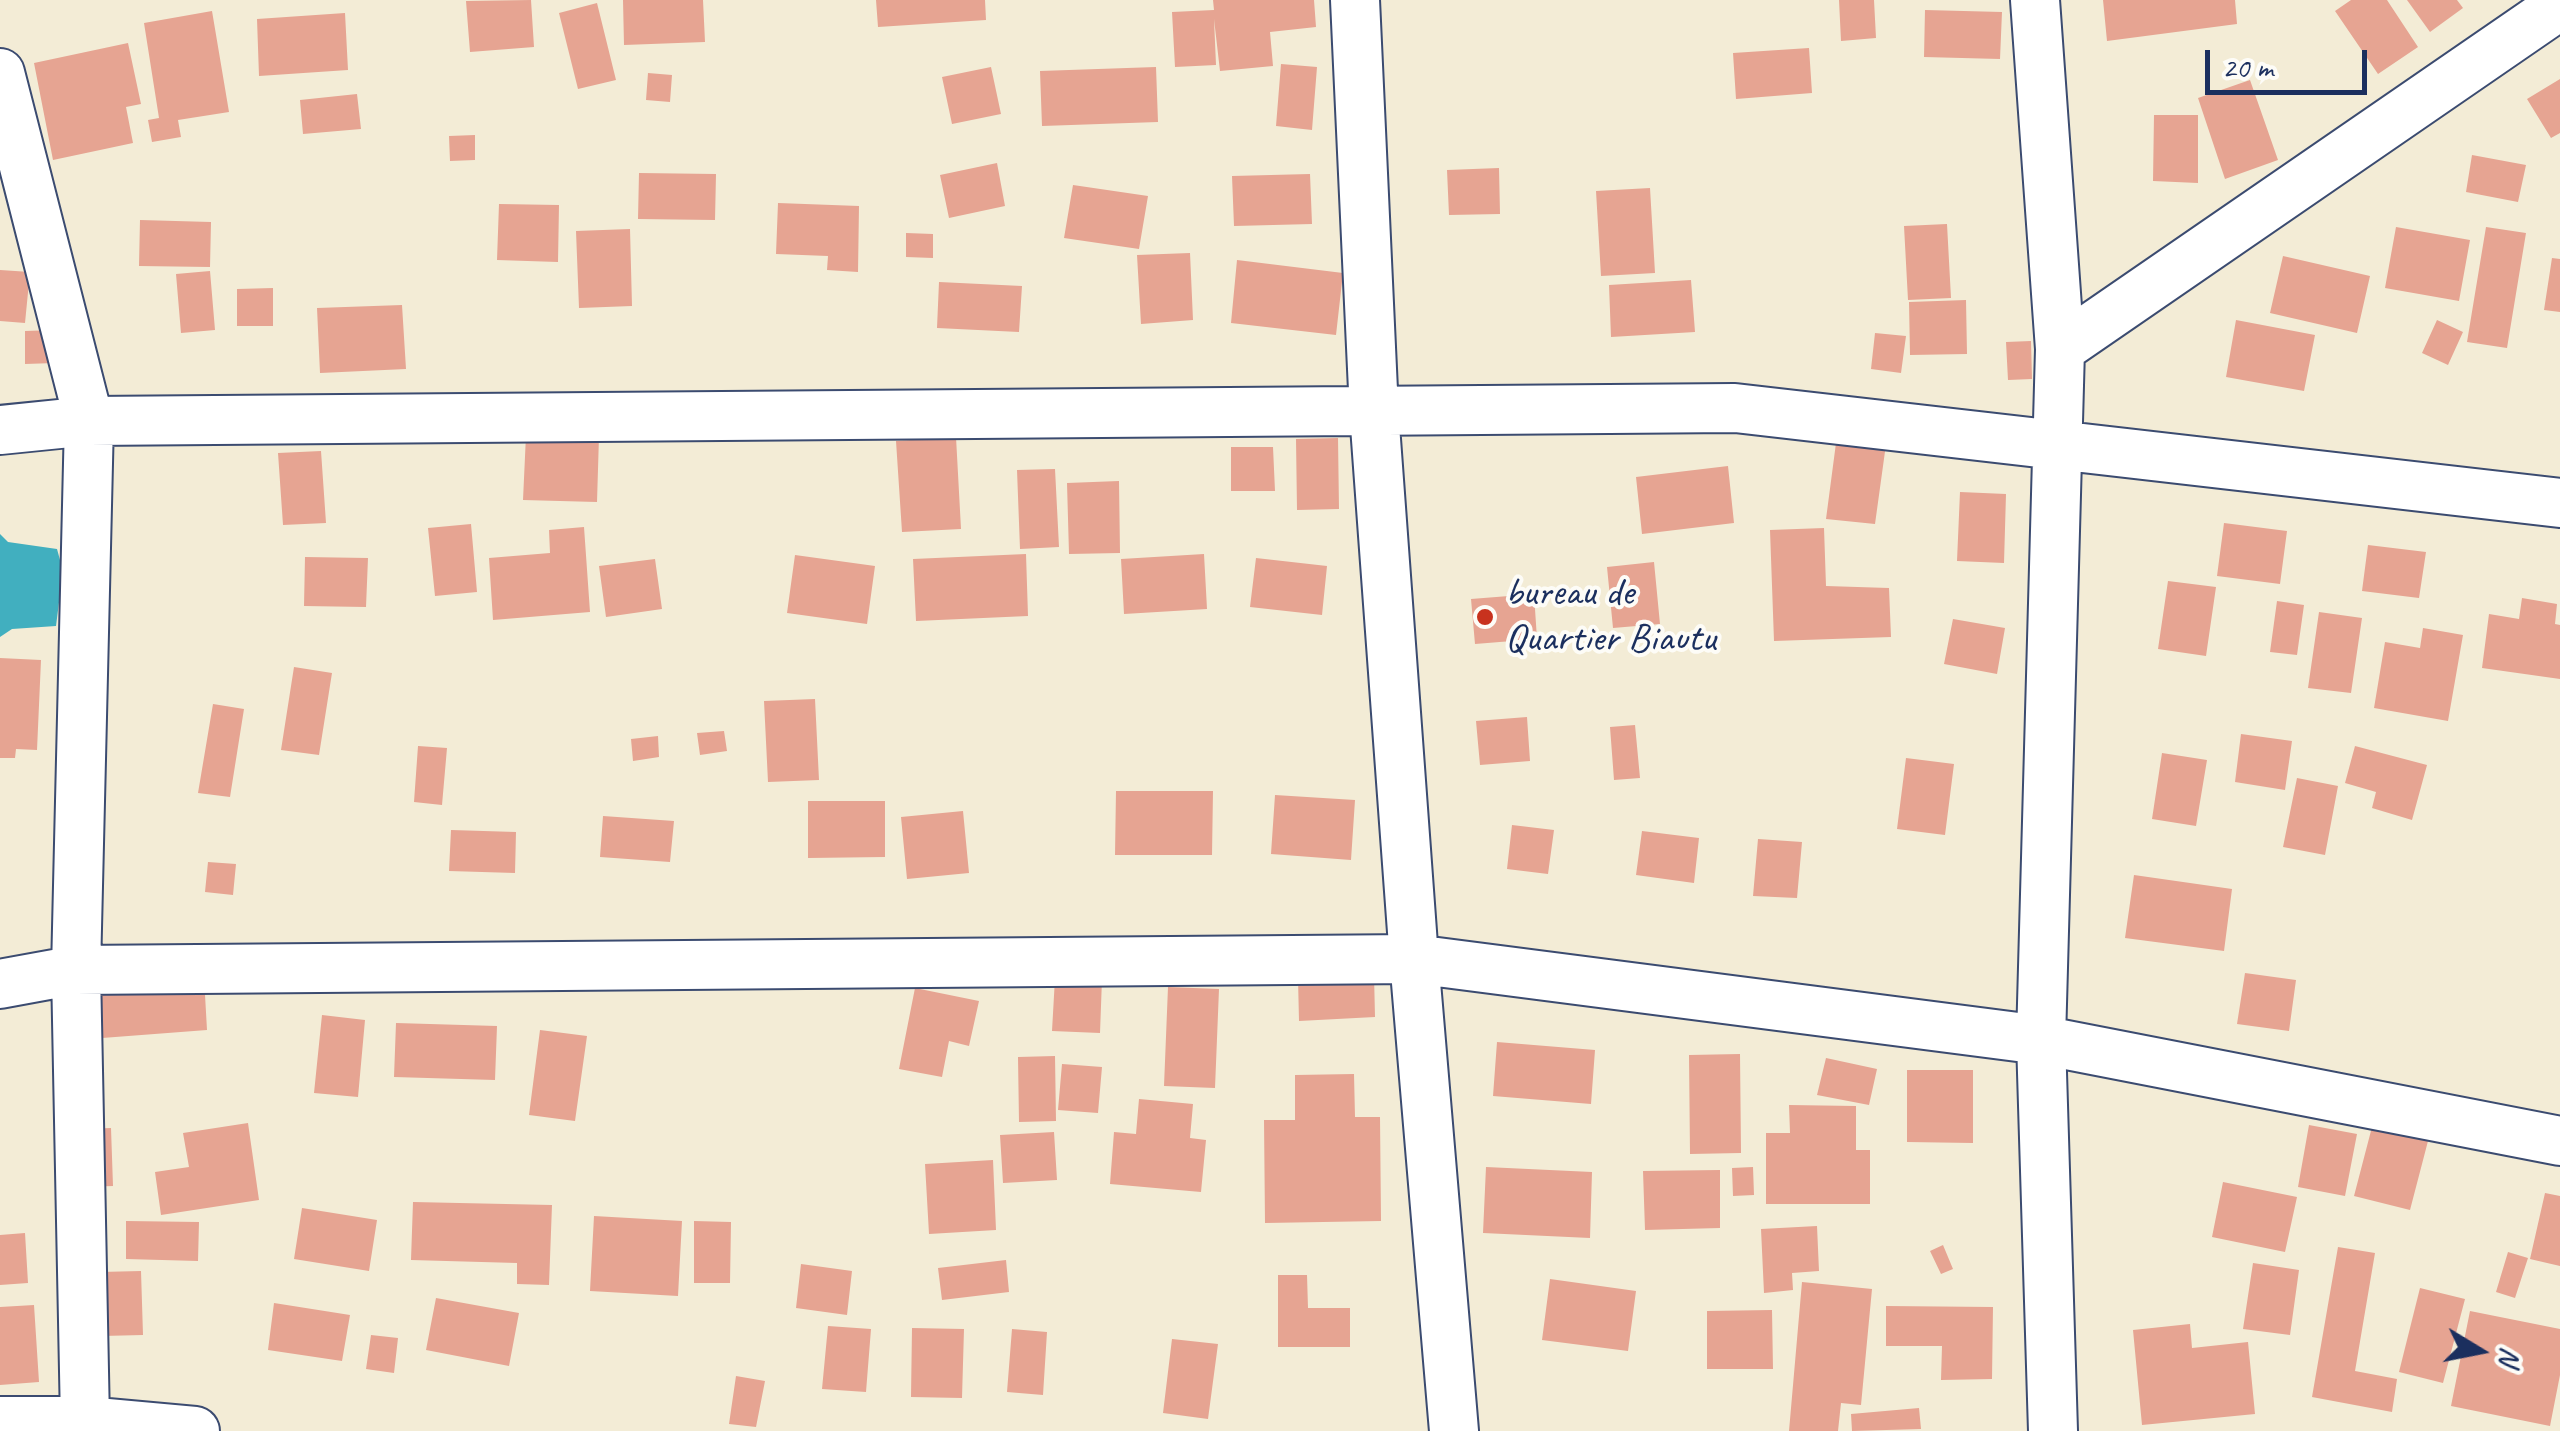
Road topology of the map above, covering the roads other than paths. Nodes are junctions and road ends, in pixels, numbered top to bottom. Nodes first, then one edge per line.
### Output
1 (1355, 0) edge
2 (2035, 0) edge
3 (2560, 5) edge
4 (0, 73) edge
5 (2060, 348) junction
6 (1374, 412) junction
7 (89, 420) junction
8 (0, 430) edge
9 (2058, 447) junction
10 (2560, 503) edge
11 (1414, 958) junction
12 (76, 970) junction
13 (0, 984) edge
14 (2041, 1040) junction
15 (2560, 1141) edge
16 (0, 1420) edge
17 (85, 1422) junction
18 (196, 1431) edge
19 (1454, 1431) edge
20 (2053, 1431) edge

1 - 6 street
2 - 5 street
3 - 5 street
4 - 7 street
5 - 9 street
6 - 7 street
6 - 9 street
6 - 11 street
7 - 8 street
7 - 12 street
9 - 10 street
9 - 14 street
11 - 12 street
11 - 14 street
11 - 19 street
12 - 13 street
12 - 17 street
14 - 15 street
14 - 20 street
16 - 17 street
17 - 18 street

